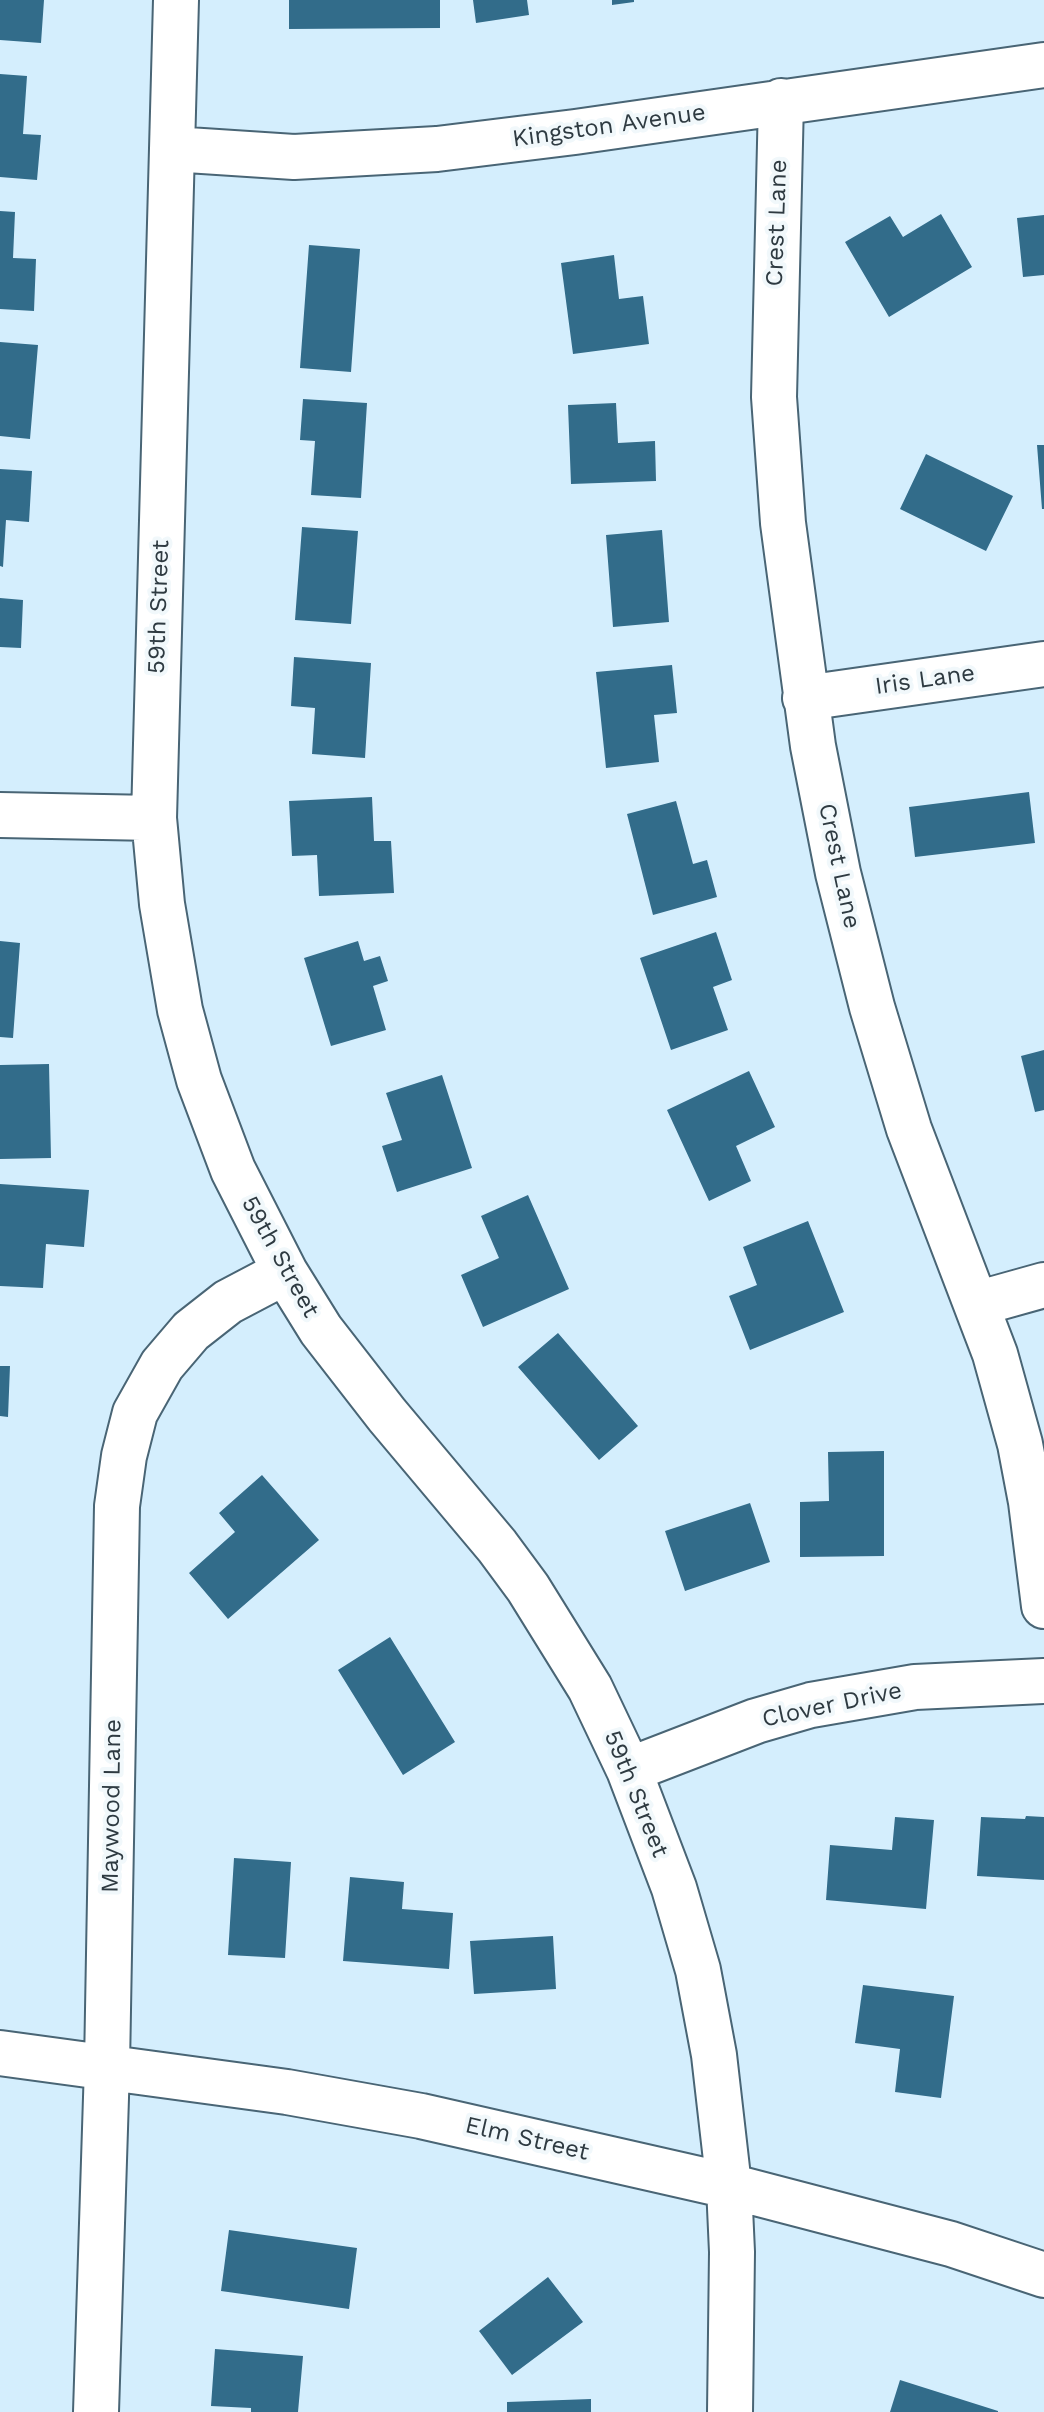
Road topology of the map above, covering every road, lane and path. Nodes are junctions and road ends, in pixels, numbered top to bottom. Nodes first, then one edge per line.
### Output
1 (176, 0) edge
2 (1044, 65) edge
3 (781, 101) junction
4 (172, 149) junction
5 (1044, 664) edge
6 (805, 698) junction
7 (0, 815) edge
8 (154, 818) junction
9 (285, 1272) junction
10 (1044, 1285) edge
11 (976, 1304) junction
12 (1044, 1606) edge
13 (1044, 1681) edge
14 (629, 1770) junction
15 (0, 2053) edge
16 (107, 2066) junction
17 (729, 2186) junction
18 (1044, 2275) edge
19 (96, 2412) edge
20 (730, 2412) edge

1 - 4 street, 59th Street
2 - 3 street, Kingston Avenue
3 - 4 street, Kingston Avenue
3 - 6 street, Crest Lane
4 - 8 street, 59th Street
5 - 6 street, Iris Lane
6 - 11 street, Crest Lane
7 - 8 street
8 - 9 street, 59th Street
9 - 14 street, 59th Street
9 - 16 street, Maywood Lane
10 - 11 street
11 - 12 street, Crest Lane
13 - 14 street, Clover Drive
14 - 17 street, 59th Street
15 - 16 street, Elm Street
16 - 17 street, Elm Street
16 - 19 street, Maywood Lane
17 - 18 street, Elm Street
17 - 20 street, 59th Street

